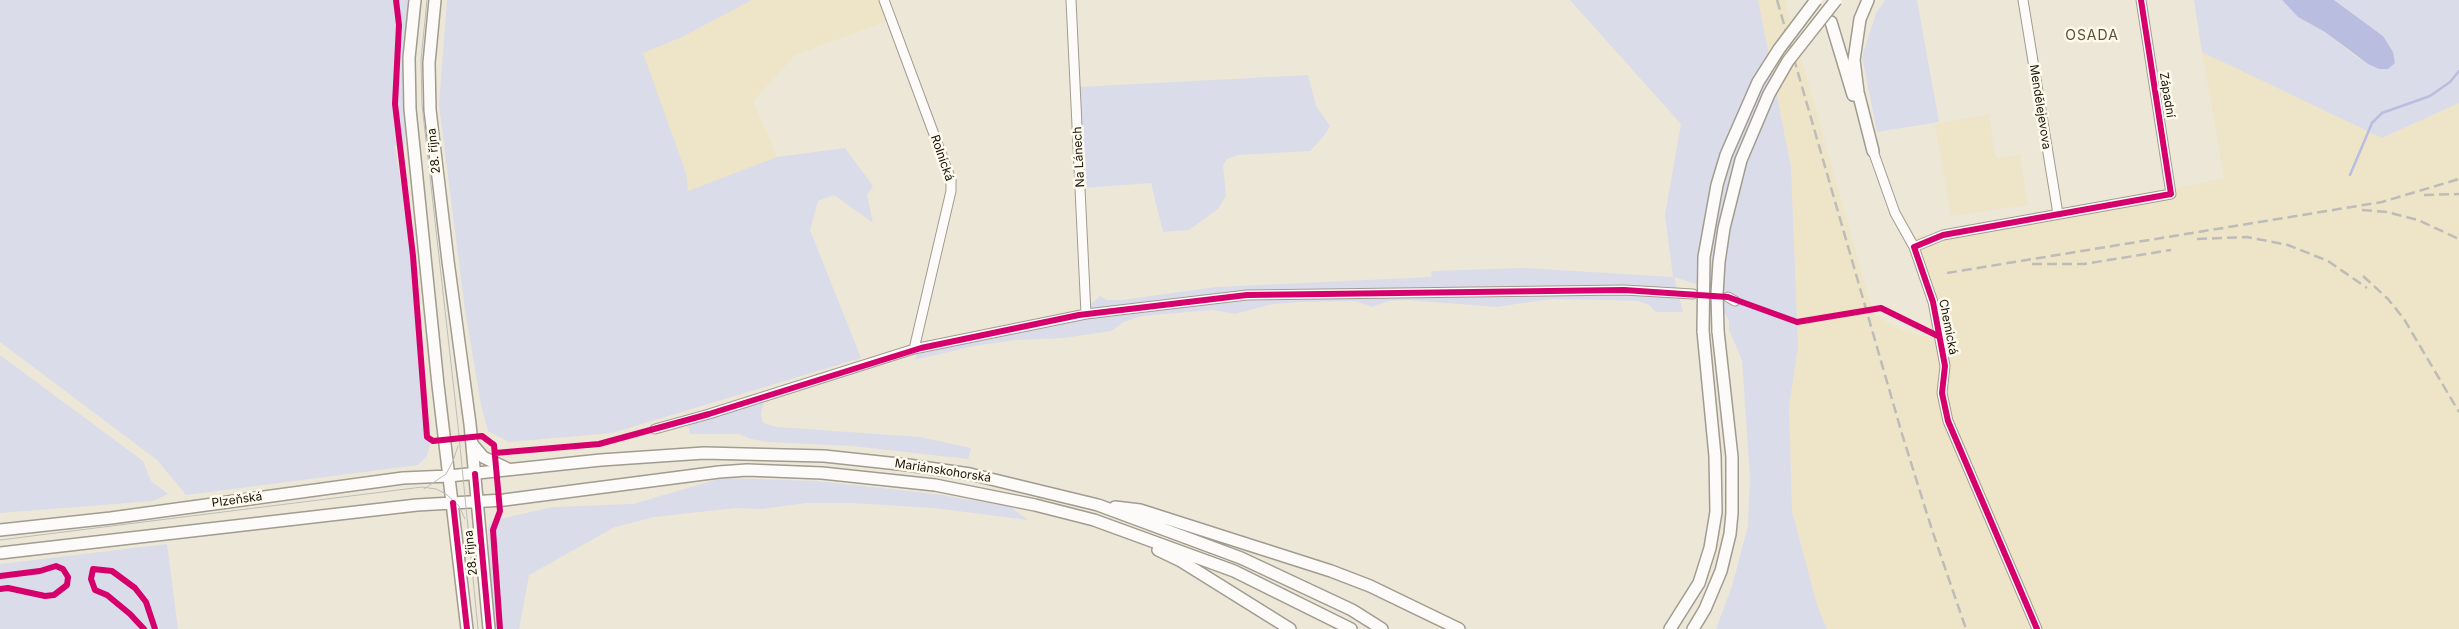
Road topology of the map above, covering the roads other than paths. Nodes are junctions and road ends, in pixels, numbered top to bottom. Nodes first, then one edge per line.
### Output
1 (415, 0) edge
2 (436, 0) edge
3 (884, 0) edge
4 (1071, 0) edge
5 (1816, 0) edge
6 (1836, 0) edge
7 (1868, 0) edge
8 (2023, 0) edge
9 (2141, 0) edge
10 (1831, 22) dead end
11 (1873, 151) junction
12 (2058, 214) junction
13 (1914, 247) junction
14 (1693, 294) dead end
15 (1086, 314) junction
16 (914, 349) junction
17 (655, 429) dead end
18 (472, 441) junction
19 (514, 470) junction
20 (475, 474) junction
21 (449, 476) junction
22 (478, 502) junction
23 (453, 503) junction
24 (1098, 505) junction
25 (1094, 520) junction
26 (0, 530) edge
27 (0, 554) edge
28 (467, 629) edge
29 (489, 629) edge
30 (1290, 629) edge
31 (1351, 629) edge
32 (1382, 629) edge
33 (1459, 629) edge
34 (1670, 629) edge
35 (1693, 629) edge
36 (2037, 629) edge

1 - 21 main road, 28. října
2 - 18 main road, 28. října
3 - 16 street, Rolnická
4 - 15 street, Na Lánech
5 - 34 main road, bridge
6 - 35 main road, bridge
7 - 11 main road
8 - 12 street, Mendělejevova
9 - 12 street, Západní
10 - 11 main road
11 - 13 street, Chemická
12 - 13 street
13 - 36 street, Chemická
14 - 15 street
15 - 16 street
16 - 17 street
18 - 19 main road
18 - 20 main road, 28. října
19 - 20 main road, Mariánskohorská
19 - 24 main road, Mariánskohorská
20 - 21 main road, Plzeňská
20 - 22 main road, 28. října
21 - 23 main road, 28. října
21 - 26 main road, Plzeňská
22 - 23 main road, Mariánskohorská
22 - 25 main road, Mariánskohorská
22 - 29 main road, 28. října
23 - 27 main road, Plzeňská
23 - 28 main road, 28. října
24 - 32 main road, Mariánskohorská
24 - 33 main road
25 - 30 main road
25 - 31 main road, Mariánskohorská

